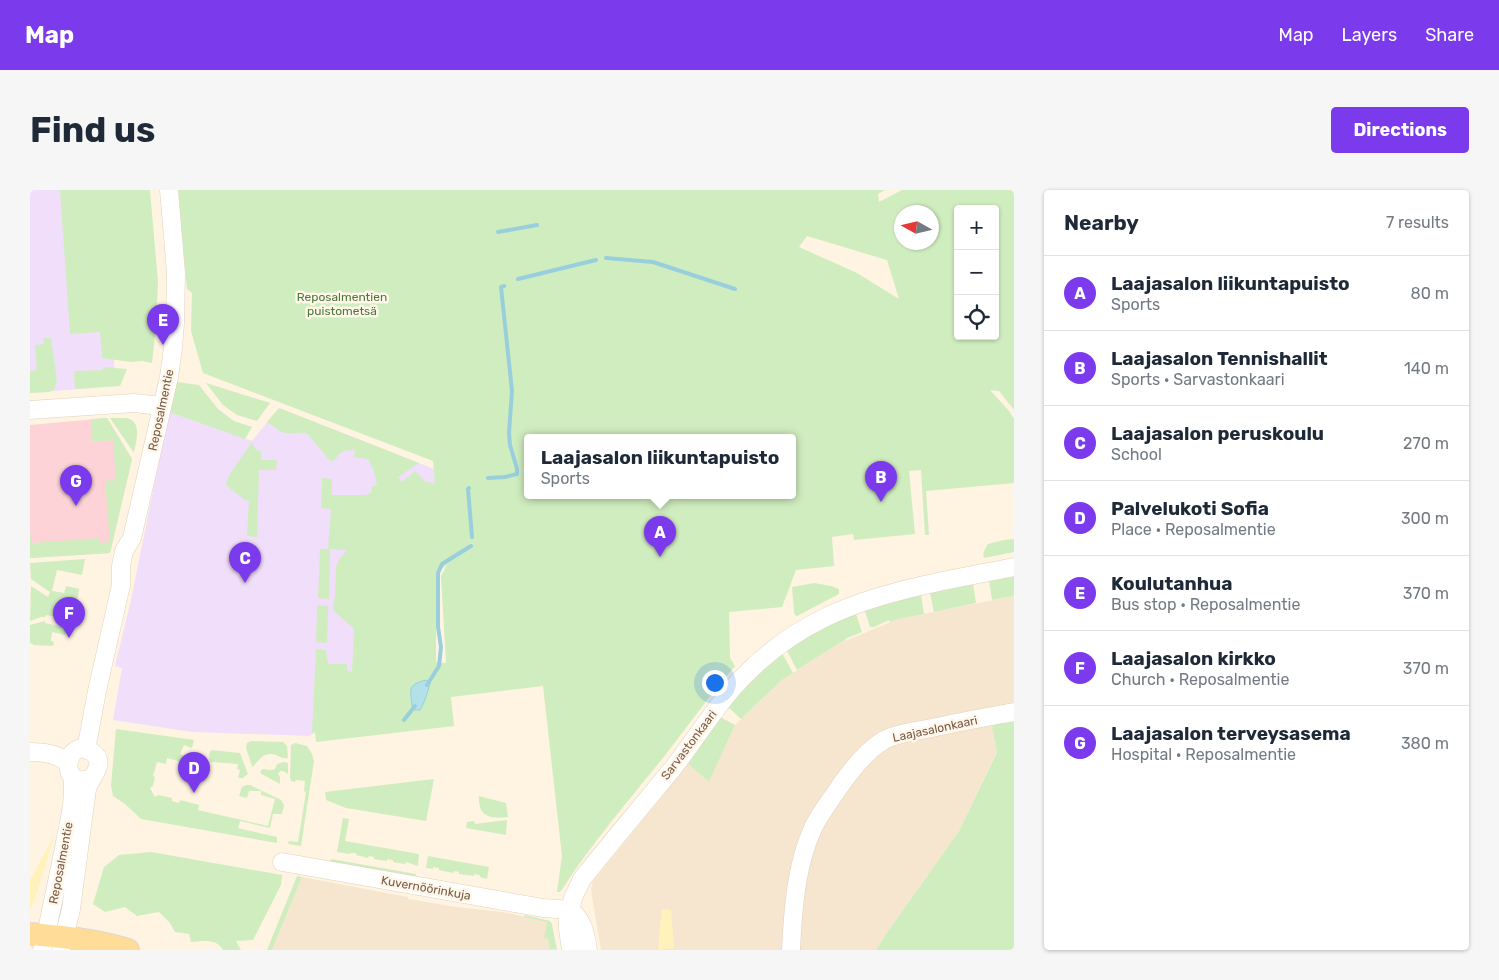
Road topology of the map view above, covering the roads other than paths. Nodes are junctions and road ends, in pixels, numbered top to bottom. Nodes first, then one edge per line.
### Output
1 (169, 190) edge
2 (162, 406) junction
3 (30, 410) edge
4 (1014, 568) edge
5 (1014, 712) edge
6 (86, 750) junction
7 (30, 752) edge
8 (70, 769) junction
9 (91, 778) junction
10 (282, 862) dead end
11 (571, 910) junction
12 (49, 941) edge
13 (128, 950) edge
14 (571, 950) edge
15 (588, 950) edge
16 (790, 950) edge

1 - 2 street, Reposalmentie
2 - 3 street
2 - 6 street, Reposalmentie
4 - 11 street, Sarvastonkaari
5 - 16 street, Laajasalonkaari
6 - 8 street
6 - 9 street
7 - 8 street
8 - 9 street
8 - 12 street, Reposalmentie
9 - 12 street, Reposalmentie
10 - 11 street, Kuvernöörinkuja
11 - 14 street, Sarvastonkaari
11 - 15 street
12 - 13 main road

